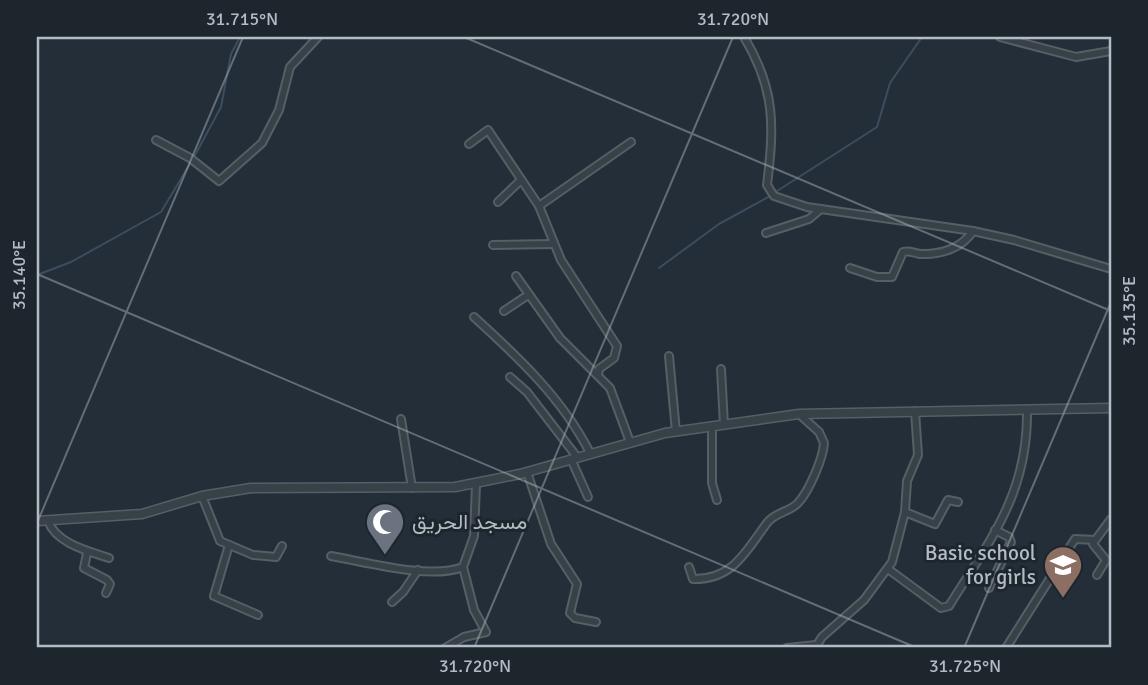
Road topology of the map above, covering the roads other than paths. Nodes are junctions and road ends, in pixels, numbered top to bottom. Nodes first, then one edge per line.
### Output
1 (318, 37) edge
2 (744, 37) edge
3 (1000, 37) edge
4 (1111, 51) edge
5 (156, 140) dead end
6 (631, 142) dead end
7 (469, 144) dead end
8 (521, 180) junction
9 (498, 202) dead end
10 (540, 206) junction
11 (821, 209) junction
12 (973, 231) junction
13 (766, 233) dead end
14 (552, 244) junction
15 (493, 245) dead end
16 (850, 268) dead end
17 (1111, 269) edge
18 (516, 276) dead end
19 (528, 295) junction
20 (505, 311) dead end
21 (474, 317) dead end
22 (668, 356) dead end
23 (721, 369) dead end
24 (598, 374) junction
25 (510, 377) dead end
26 (1111, 408) edge
27 (915, 411) junction
28 (1027, 411) junction
29 (799, 414) junction
30 (401, 419) dead end
31 (724, 425) junction
32 (712, 426) junction
33 (676, 432) junction
34 (630, 442) junction
35 (590, 453) junction
36 (574, 458) junction
37 (527, 472) junction
38 (476, 484) junction
39 (412, 488) junction
40 (202, 496) junction
41 (588, 496) dead end
42 (717, 500) dead end
43 (958, 502) dead end
44 (905, 512) junction
45 (1111, 519) edge
46 (37, 521) edge
47 (48, 521) junction
48 (995, 530) junction
49 (1093, 543) junction
50 (229, 545) junction
51 (282, 546) dead end
52 (87, 553) junction
53 (331, 556) dead end
54 (108, 558) dead end
55 (463, 567) junction
56 (689, 567) dead end
57 (418, 569) junction
58 (888, 569) junction
59 (1097, 576) dead end
60 (989, 588) dead end
61 (106, 593) dead end
62 (392, 602) dead end
63 (258, 615) dead end
64 (596, 622) dead end
65 (815, 646) edge
66 (445, 648) edge
67 (787, 648) edge
68 (1006, 648) edge

1 - 5 street
2 - 11 street
3 - 4 street
6 - 10 street
7 - 8 street
8 - 9 street
8 - 10 street
10 - 14 street
11 - 12 street
11 - 13 street
12 - 16 street
12 - 17 street
14 - 15 street
14 - 24 street
18 - 19 street
19 - 20 street
19 - 24 street
21 - 35 street
22 - 33 street
23 - 31 street
24 - 34 street
25 - 36 street
26 - 28 street
27 - 28 street
27 - 29 street
27 - 44 street
28 - 48 street
29 - 31 street
29 - 56 street
30 - 39 street
31 - 32 street
32 - 33 street
32 - 42 street
33 - 34 street
34 - 35 street
35 - 36 street
36 - 37 street
36 - 41 street
37 - 38 street
37 - 64 street
38 - 39 street
38 - 55 street
39 - 40 street
40 - 47 street
40 - 50 street
43 - 44 street
44 - 58 street
45 - 49 street
46 - 47 street
47 - 52 street
48 - 58 street
48 - 60 street
49 - 59 street
49 - 68 street
50 - 51 street
50 - 63 street
52 - 54 street
52 - 61 street
53 - 57 street
55 - 57 street
55 - 66 street
57 - 62 street
58 - 65 street
65 - 67 street

